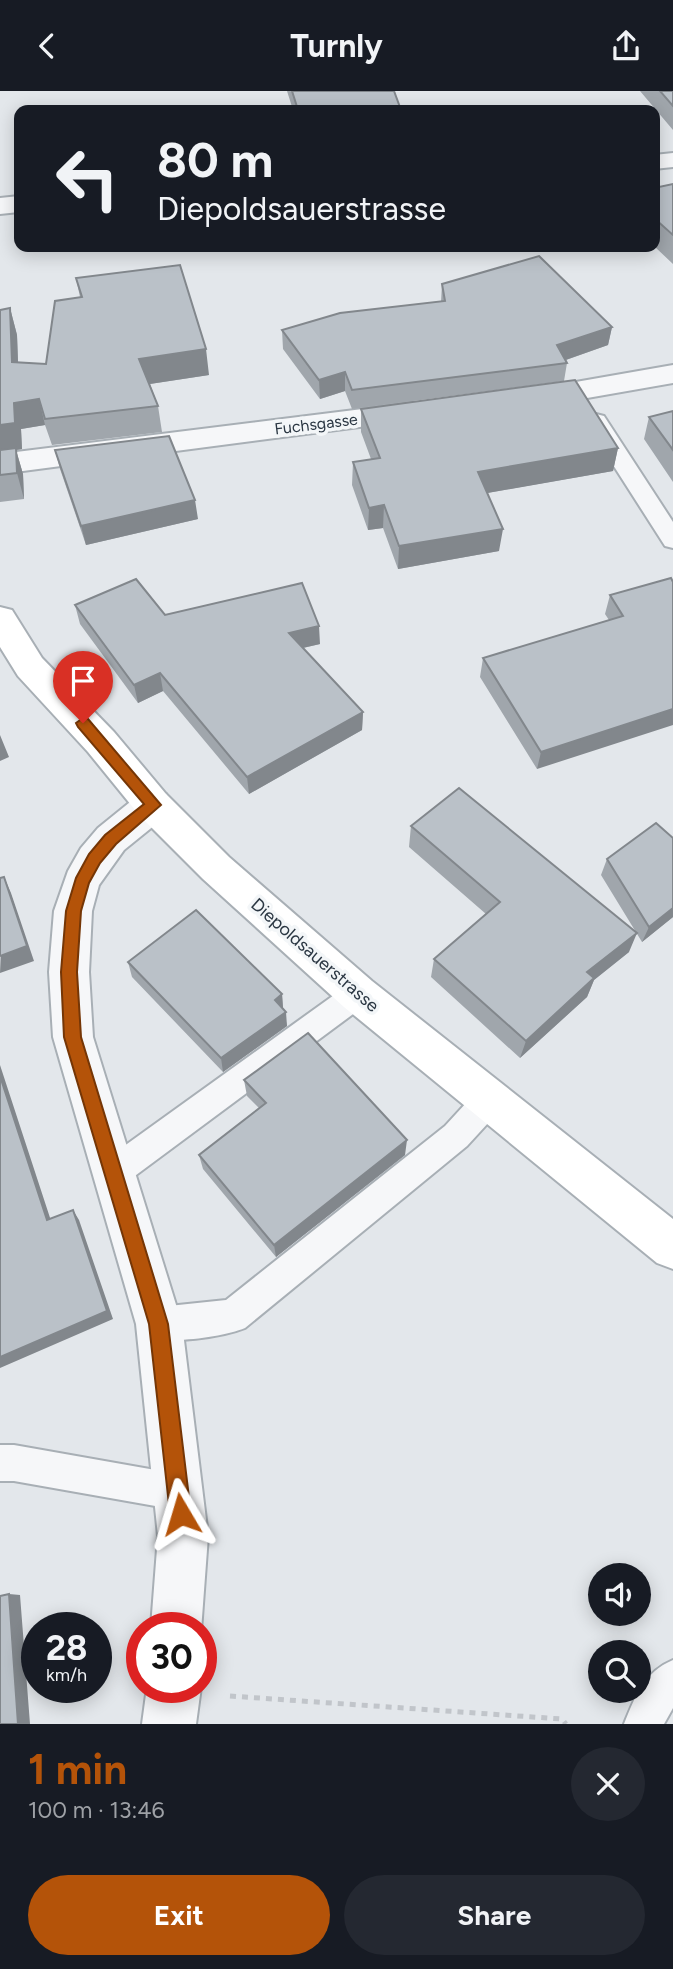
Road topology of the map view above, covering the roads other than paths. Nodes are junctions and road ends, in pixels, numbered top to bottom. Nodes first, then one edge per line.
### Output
1 (673, 374) edge
2 (577, 392) junction
3 (509, 401) edge
4 (439, 408) edge
5 (0, 464) edge
6 (673, 540) edge
7 (0, 619) edge
8 (153, 805) junction
9 (358, 994) junction
10 (489, 1100) junction
11 (113, 1174) junction
12 (673, 1247) edge
13 (159, 1324) junction
14 (0, 1463) edge
15 (178, 1492) junction
16 (178, 1612) edge
17 (673, 1679) edge
18 (644, 1724) edge

1 - 2 street
2 - 3 street
2 - 6 lane
4 - 5 street, Fuchsgasse
7 - 8 main road, Diepoldsauerstrasse
8 - 9 main road, Diepoldsauerstrasse
8 - 11 street
9 - 10 main road, Diepoldsauerstrasse
9 - 11 lane
10 - 12 main road, Diepoldsauerstrasse
10 - 13 lane
11 - 13 street
13 - 15 street
14 - 15 lane
15 - 16 street
17 - 18 lane

